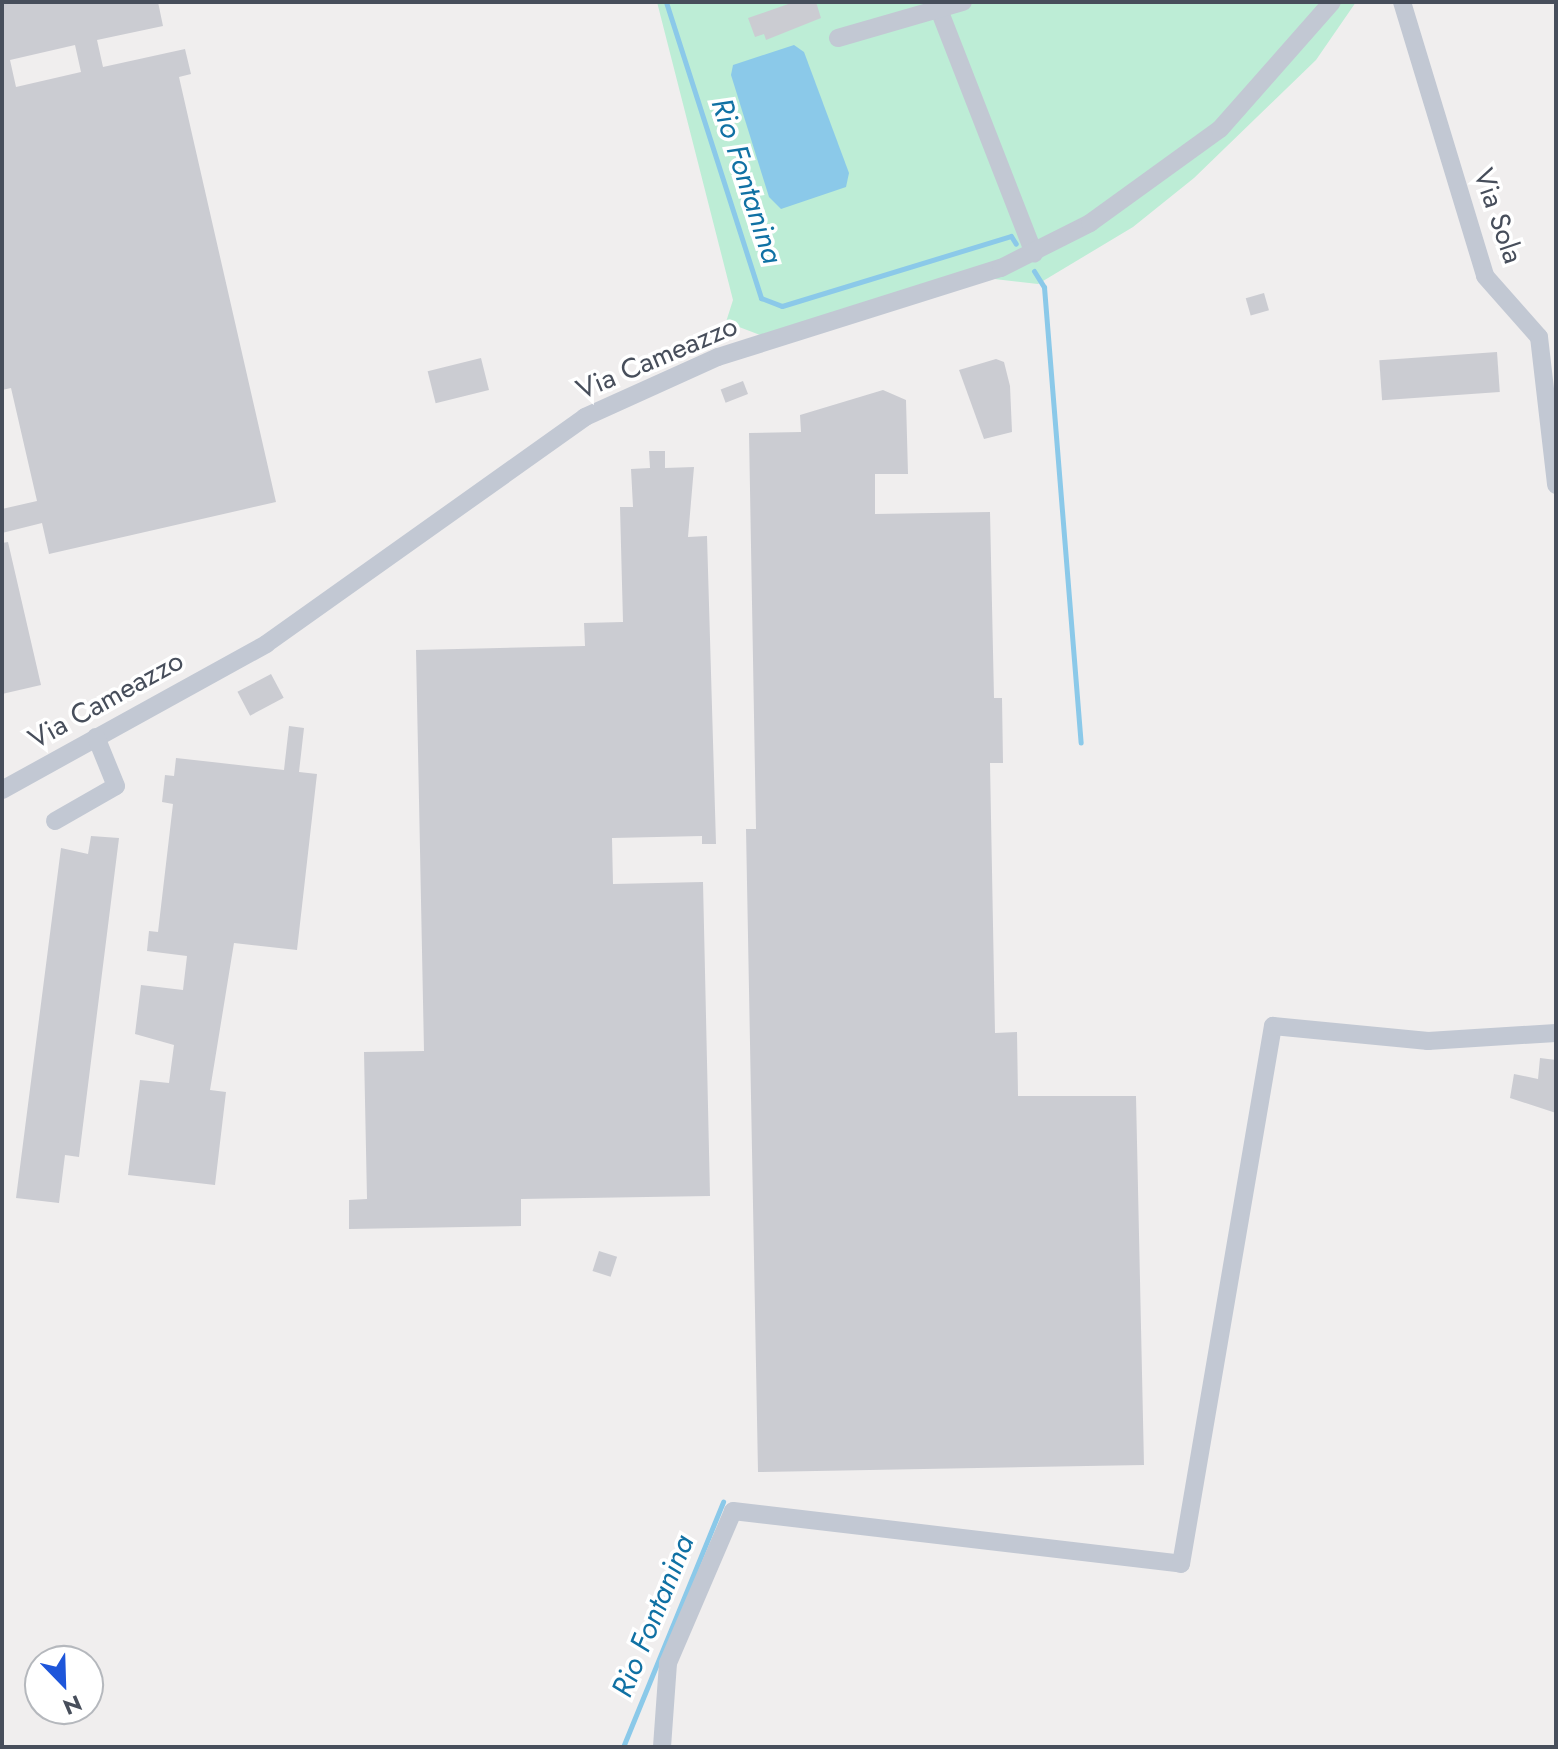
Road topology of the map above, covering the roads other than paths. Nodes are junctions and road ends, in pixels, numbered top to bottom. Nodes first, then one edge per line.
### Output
1 (963, 2) edge
2 (1332, 2) edge
3 (1402, 2) edge
4 (938, 6) edge
5 (838, 38) dead end
6 (1034, 254) junction
7 (1556, 485) edge
8 (96, 737) junction
9 (2, 790) edge
10 (55, 821) dead end
11 (1556, 1033) edge
12 (662, 1747) edge

1 - 4 street
2 - 6 street, Via Cameazzo
3 - 7 street, Via Sola
4 - 5 street
4 - 6 street
6 - 8 street, Via Cameazzo
8 - 9 street, Via Cameazzo
8 - 10 street
11 - 12 street

